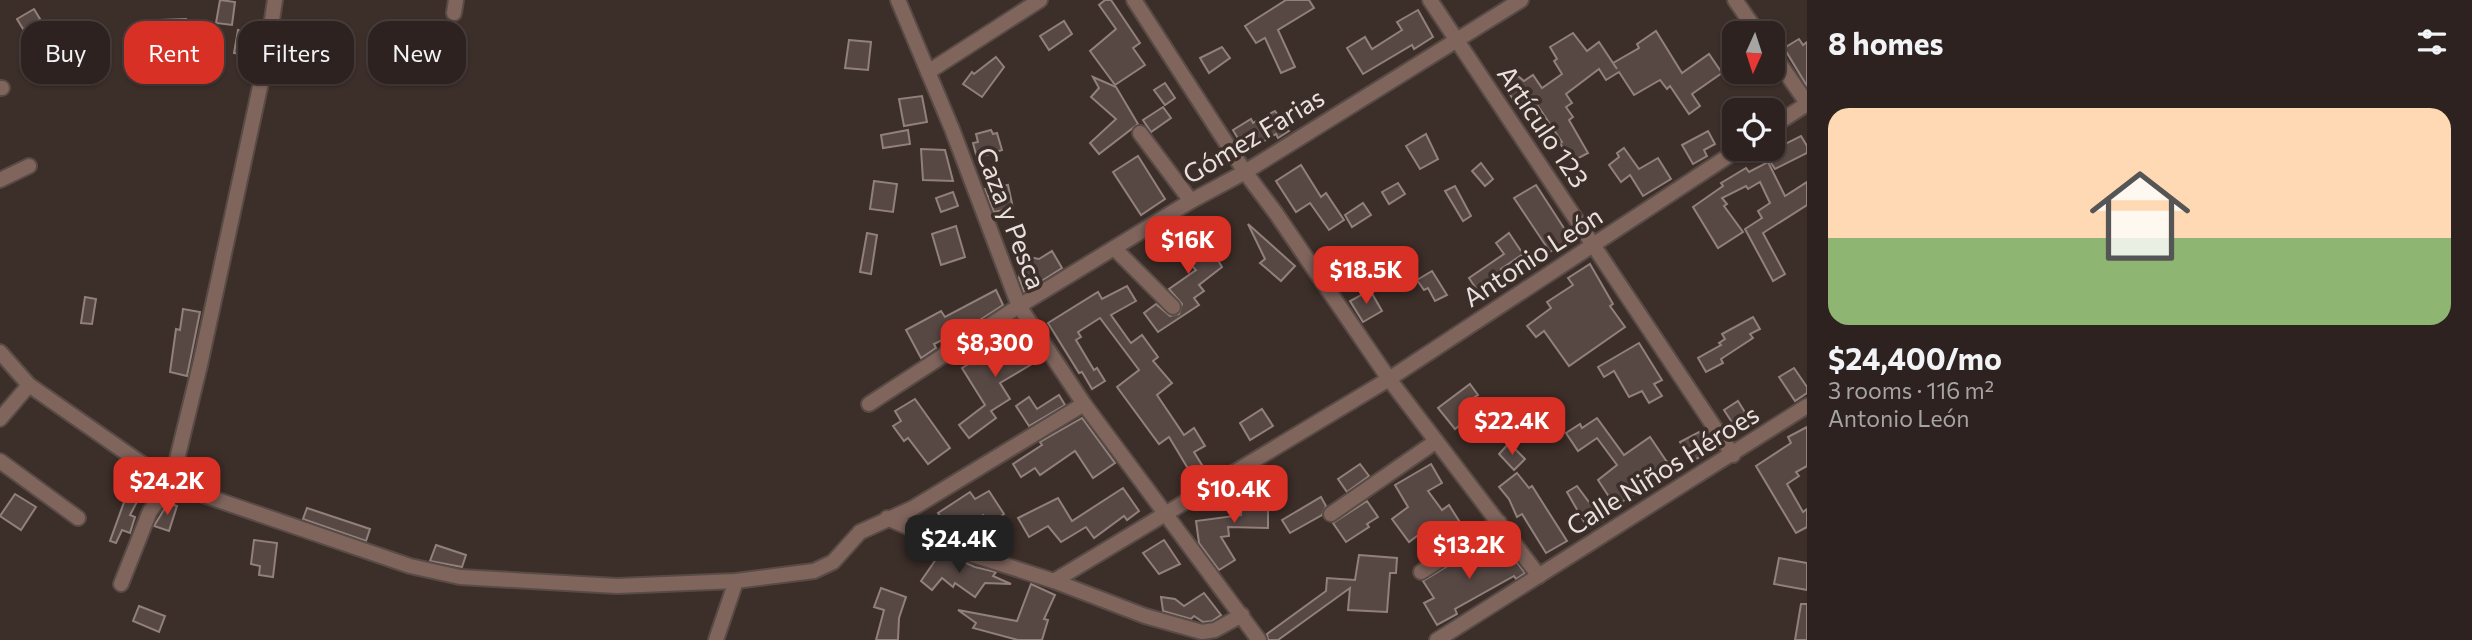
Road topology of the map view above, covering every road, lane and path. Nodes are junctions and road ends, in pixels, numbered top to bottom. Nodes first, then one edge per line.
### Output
1 (275, 0) edge
2 (898, 0) edge
3 (1040, 0) edge
4 (1134, 0) edge
5 (1430, 0) edge
6 (1521, 0) edge
7 (1735, 0) edge
8 (1750, 21) edge
9 (1455, 40) junction
10 (928, 72) junction
11 (1785, 72) edge
12 (1807, 104) edge
13 (1785, 118) edge
14 (1140, 132) dead end
15 (1722, 160) edge
16 (29, 166) dead end
17 (1245, 172) junction
18 (0, 180) edge
19 (1191, 201) junction
20 (1594, 244) junction
21 (1114, 248) junction
22 (1019, 306) junction
23 (1173, 307) dead end
24 (0, 352) edge
25 (1389, 379) junction
26 (29, 385) junction
27 (869, 404) dead end
28 (1084, 404) junction
29 (1807, 406) edge
30 (0, 419) edge
31 (1435, 442) junction
32 (1733, 455) junction
33 (0, 461) edge
34 (171, 484) junction
35 (1166, 513) junction
36 (1331, 514) dead end
37 (79, 518) dead end
38 (887, 518) junction
39 (1499, 522) junction
40 (1421, 572) dead end
41 (1539, 576) junction
42 (736, 581) junction
43 (1055, 581) junction
44 (121, 584) dead end
45 (1242, 615) junction
46 (716, 640) edge
47 (1259, 640) edge
48 (1437, 640) edge

1 - 34 street
2 - 10 street, Caza y Pesca
3 - 10 street
4 - 17 street
5 - 9 street, Artículo 123
6 - 9 street, Gómez Farias
7 - 8 street
9 - 17 street, Gómez Farias
9 - 20 street, Artículo 123
10 - 22 street, Caza y Pesca
11 - 12 street
12 - 13 street
14 - 19 street
15 - 20 street, Antonio León
16 - 18 street
17 - 19 street, Gómez Farias
17 - 25 street
19 - 21 street, Gómez Farias
20 - 25 street, Antonio León
20 - 32 street, Artículo 123
21 - 22 street, Gómez Farias
21 - 23 street
22 - 27 street, Gómez Farias
22 - 28 street, Caza y Pesca
24 - 26 street
25 - 31 street
25 - 35 street, Antonio León
26 - 30 street
26 - 34 street
28 - 35 street, Caza y Pesca
28 - 38 street
29 - 32 street, Calle Niños Héroes
31 - 36 street
31 - 39 street
32 - 41 street, Calle Niños Héroes
33 - 37 street
34 - 42 street
34 - 44 street
35 - 43 street, Antonio León
35 - 45 street, Caza y Pesca
38 - 42 street
38 - 43 street
39 - 40 street
39 - 41 street
41 - 48 street, Calle Niños Héroes
42 - 46 street
43 - 45 street
45 - 47 street, Caza y Pesca

